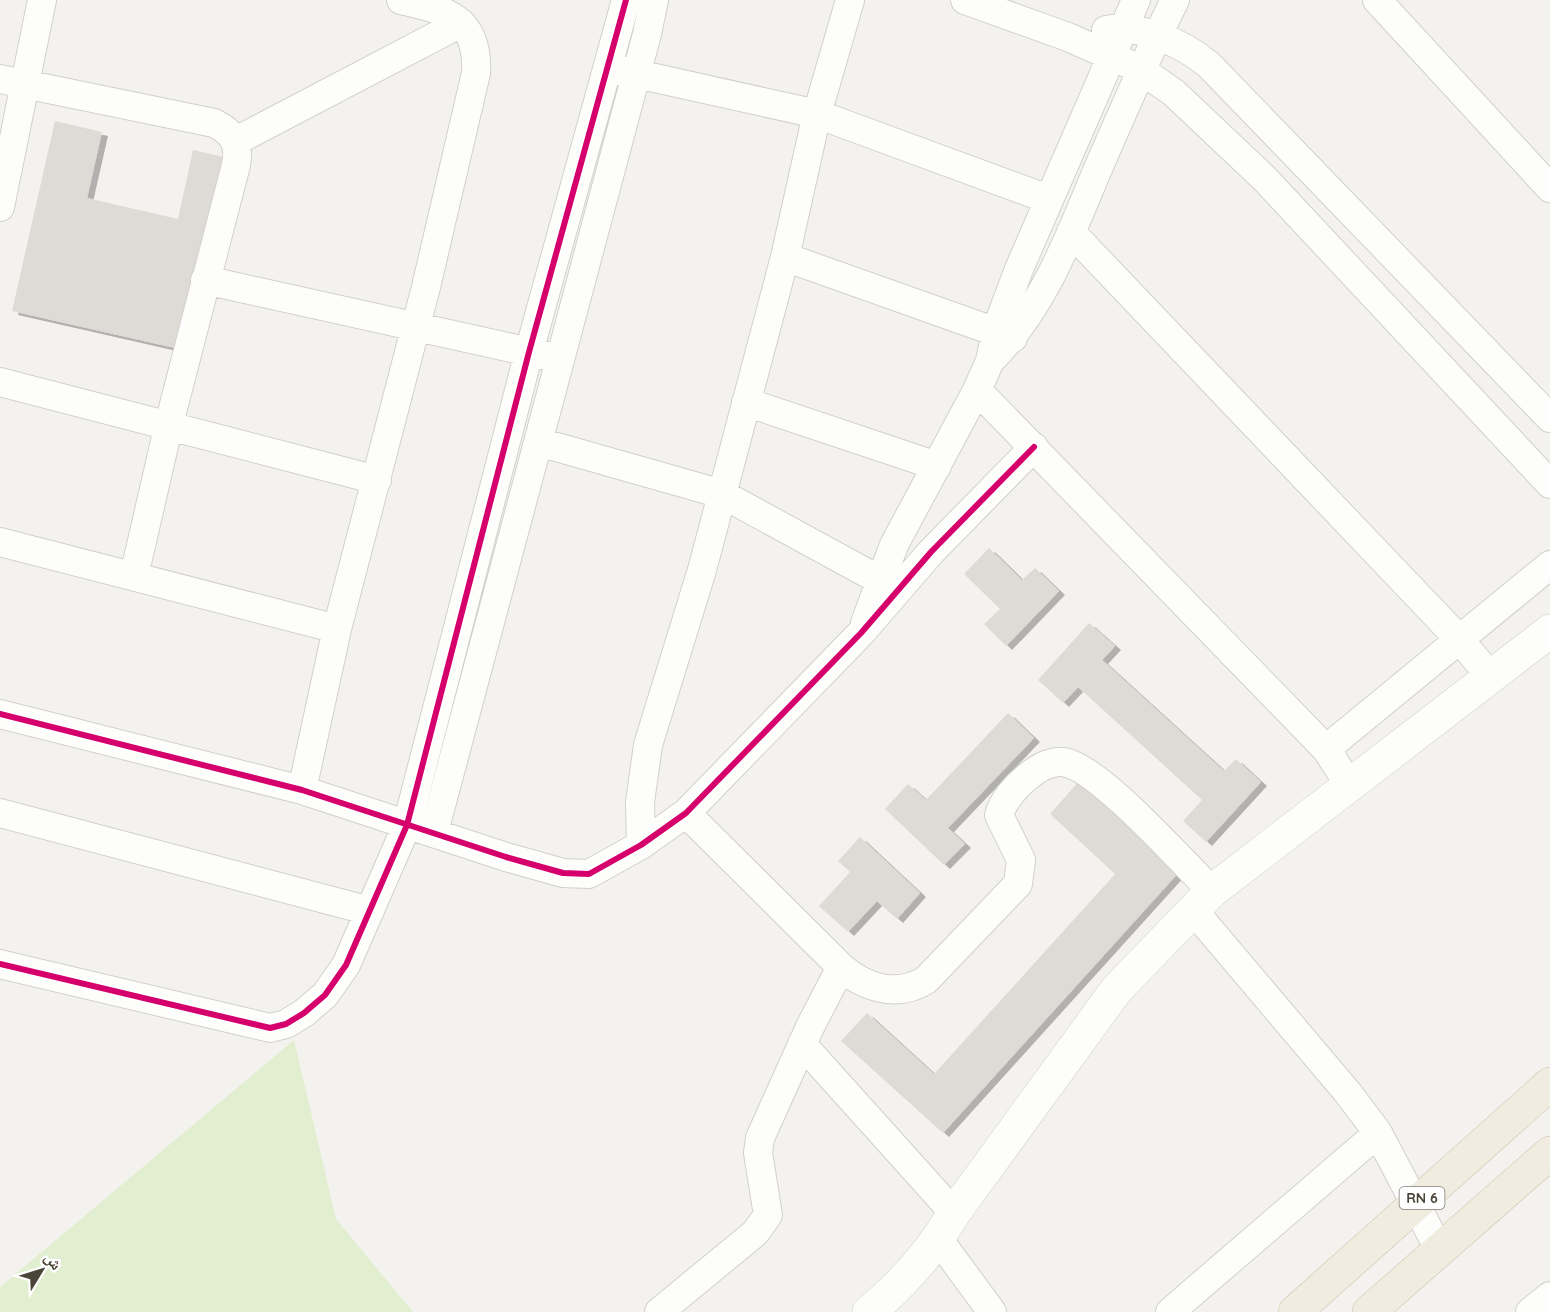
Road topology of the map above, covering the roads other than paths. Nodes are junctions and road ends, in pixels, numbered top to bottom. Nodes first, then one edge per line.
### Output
1 (42, 0) edge
2 (401, 0) edge
3 (626, 0) edge
4 (654, 0) edge
5 (850, 0) edge
6 (965, 0) edge
7 (1136, 0) edge
8 (1175, 0) edge
9 (1377, 0) edge
10 (461, 23) junction
11 (1123, 27) junction
12 (1068, 37) junction
13 (1156, 38) junction
14 (1110, 56) junction
15 (608, 68) junction
16 (1140, 69) junction
17 (636, 73) junction
18 (13, 82) edge
19 (817, 114) junction
20 (236, 141) junction
21 (1550, 188) edge
22 (1048, 199) junction
23 (0, 207) edge
24 (1071, 232) junction
25 (785, 257) junction
26 (205, 280) junction
27 (416, 326) junction
28 (1005, 334) junction
29 (530, 351) junction
30 (559, 358) junction
31 (0, 382) edge
32 (977, 390) junction
33 (747, 402) junction
34 (1550, 418) edge
35 (169, 424) junction
36 (539, 442) junction
37 (1034, 447) junction
38 (937, 465) junction
39 (377, 480) junction
40 (1550, 484) edge
41 (722, 494) junction
42 (0, 542) edge
43 (1550, 565) edge
44 (134, 576) junction
45 (890, 585) junction
46 (337, 629) junction
47 (1550, 631) edge
48 (1460, 639) junction
49 (1490, 676) junction
50 (0, 714) edge
51 (1326, 749) junction
52 (1350, 786) junction
53 (302, 790) junction
54 (0, 813) edge
55 (686, 813) junction
56 (421, 828) junction
57 (641, 845) junction
58 (1203, 901) junction
59 (370, 911) junction
60 (0, 964) edge
61 (841, 967) junction
62 (802, 1044) junction
63 (1550, 1084) edge
64 (1378, 1133) junction
65 (1550, 1153) edge
66 (1414, 1205) junction
67 (946, 1227) junction
68 (1440, 1251) junction
69 (1550, 1296) edge
70 (659, 1312) edge
71 (869, 1312) edge
72 (992, 1312) edge
73 (1170, 1312) edge
74 (1295, 1312) edge
75 (1369, 1312) edge
76 (1530, 1312) edge

1 - 18 street
2 - 10 street
3 - 15 street
4 - 17 street
5 - 19 street
6 - 12 street
7 - 11 street
8 - 13 street
9 - 21 street
10 - 20 street
10 - 27 street
11 - 12 street
11 - 13 street
11 - 14 street
12 - 14 street
13 - 16 street
13 - 34 street
14 - 16 street
14 - 22 street
15 - 17 street
15 - 29 street
16 - 24 street
16 - 40 street
17 - 19 street
17 - 30 street
18 - 20 street
18 - 23 street
19 - 22 street
19 - 25 street
20 - 26 street
22 - 28 street
24 - 28 street
24 - 48 street
25 - 28 street
25 - 33 street
26 - 27 street
26 - 35 street
27 - 29 street
27 - 39 street
28 - 32 street
29 - 30 street
29 - 56 street
30 - 36 street
31 - 35 street
32 - 37 street
32 - 38 street
33 - 38 street
33 - 41 street
35 - 39 street
35 - 44 street
36 - 41 street
36 - 56 street
37 - 45 street
37 - 51 street
38 - 45 street
39 - 46 street
41 - 45 street
41 - 57 street
42 - 44 street
43 - 48 street
44 - 46 street
45 - 55 street
46 - 53 street
47 - 49 street
48 - 49 street
48 - 51 street
49 - 52 street
50 - 53 street
51 - 52 street
52 - 58 street
53 - 56 street
54 - 59 street
55 - 57 street
55 - 61 street
56 - 57 street
56 - 59 street
58 - 61 street
58 - 64 street
58 - 67 street
59 - 60 street
61 - 62 street
62 - 67 street
62 - 70 street
63 - 66 highway, RN 6
64 - 66 street
64 - 73 street
65 - 68 highway
66 - 68 street
66 - 74 highway, RN 6
67 - 71 street
67 - 72 street
68 - 75 highway
69 - 76 street

